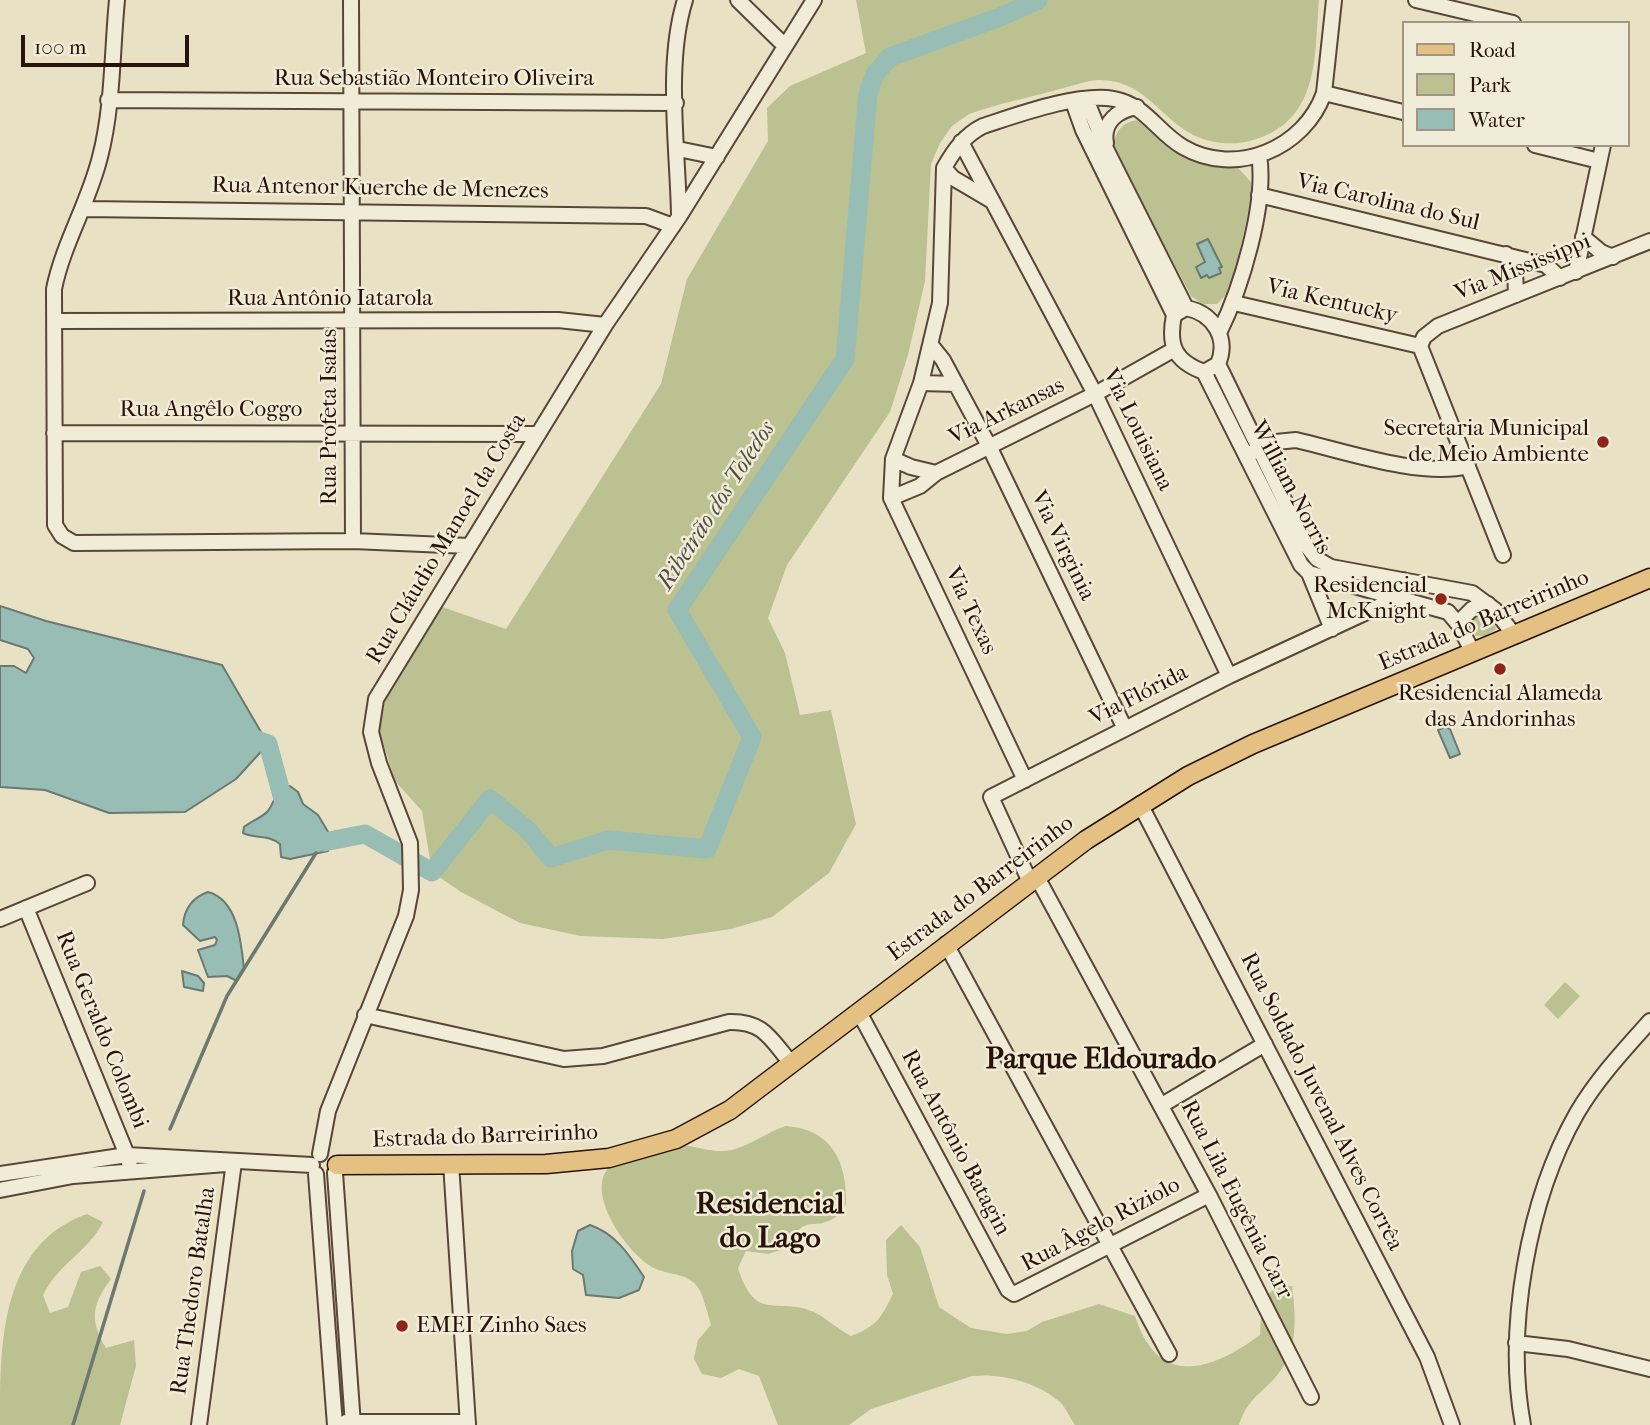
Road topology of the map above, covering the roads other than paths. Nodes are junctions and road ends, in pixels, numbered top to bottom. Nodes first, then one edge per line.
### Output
1 (117, 0) edge
2 (351, 0) edge
3 (685, 0) edge
4 (738, 0) edge
5 (814, 0) edge
6 (1334, 0) edge
7 (1416, 0) edge
8 (1505, 21) edge
9 (785, 46) junction
10 (1324, 93) junction
11 (108, 100) junction
12 (1080, 101) junction
13 (351, 102) junction
14 (676, 103) junction
15 (1137, 107) junction
16 (1402, 112) edge
17 (961, 142) junction
18 (1543, 147) edge
19 (1602, 147) edge
20 (678, 149) junction
21 (1107, 151) junction
22 (1259, 155) junction
23 (717, 157) junction
24 (1599, 161) junction
25 (944, 168) junction
26 (1259, 195) junction
27 (998, 207) junction
28 (84, 209) junction
29 (352, 211) junction
30 (676, 221) junction
31 (1583, 237) junction
32 (1650, 241) edge
33 (1506, 254) junction
34 (1612, 257) junction
35 (1576, 272) junction
36 (1560, 278) junction
37 (1517, 295) junction
38 (1234, 303) junction
39 (1180, 311) junction
40 (1210, 318) junction
41 (55, 321) junction
42 (352, 322) junction
43 (604, 325) junction
44 (1219, 332) junction
45 (931, 345) junction
46 (1420, 346) junction
47 (1173, 350) junction
48 (1218, 364) junction
49 (1204, 372) junction
50 (921, 383) junction
51 (956, 384) junction
52 (1095, 394) junction
53 (353, 432) junction
54 (54, 433) junction
55 (537, 434) junction
56 (989, 446) junction
57 (1252, 452) junction
58 (894, 459) junction
59 (1468, 466) junction
60 (936, 473) junction
61 (891, 498) junction
62 (353, 541) junction
63 (469, 546) junction
64 (1503, 555) dead end
65 (1309, 573) junction
66 (1378, 576) junction
67 (1650, 578) edge
68 (1403, 580) junction
69 (1374, 591) junction
70 (1395, 597) junction
71 (1488, 604) junction
72 (1366, 610) junction
73 (1453, 617) junction
74 (1332, 629) junction
75 (1515, 636) junction
76 (1473, 653) junction
77 (1229, 676) junction
78 (1125, 729) junction
79 (1025, 780) junction
80 (1140, 804) junction
81 (1017, 855) joint
82 (1033, 880) junction
83 (87, 883) dead end
84 (26, 908) junction
85 (0, 919) edge
86 (946, 944) junction
87 (859, 1012) junction
88 (365, 1015) junction
89 (1649, 1023) edge
90 (1265, 1044) junction
91 (790, 1062) junction
92 (1161, 1105) junction
93 (127, 1155) junction
94 (234, 1162) junction
95 (451, 1163) junction
96 (316, 1165) junction
97 (336, 1169) junction
98 (131, 1170) junction
99 (0, 1174) edge
100 (0, 1190) edge
101 (1209, 1195) junction
102 (1111, 1247) junction
103 (1014, 1294) joint
104 (1516, 1343) junction
105 (1168, 1354) dead end
106 (1650, 1368) edge
107 (1311, 1397) dead end
108 (468, 1423) edge
109 (335, 1424) edge
110 (353, 1424) edge
111 (199, 1425) edge
112 (1452, 1425) edge
113 (1523, 1425) edge

1 - 11 street
2 - 13 street, Rua Profeta Isaías
3 - 14 street
4 - 9 street
5 - 9 street, Rua Cláudio Manoel da Costa
6 - 10 street
7 - 8 street
9 - 23 street, Rua Cláudio Manoel da Costa
10 - 16 street
10 - 22 street
11 - 13 street, Rua Sebastião Monteiro Oliveira
11 - 28 street
12 - 15 street
12 - 17 street
12 - 21 street
12 - 39 street
13 - 14 street, Rua Sebastião Monteiro Oliveira
13 - 29 street, Rua Profeta Isaías
14 - 20 street
15 - 21 street
15 - 22 street
17 - 25 street
17 - 27 street, Via Louisiana
18 - 24 street
19 - 24 street
20 - 23 street
20 - 30 street
21 - 39 street
22 - 26 street
23 - 30 street, Rua Cláudio Manoel da Costa
24 - 31 street
25 - 27 street, Via Louisiana
25 - 45 street, Via Texas
26 - 33 street, Via Carolina do Sul
26 - 38 street
27 - 52 street, Via Louisiana
28 - 29 street, Rua Antenor Kuerche de Menezes
28 - 41 street
29 - 30 street, Rua Antenor Kuerche de Menezes
29 - 42 street, Rua Profeta Isaías
30 - 43 street, Rua Cláudio Manoel da Costa
31 - 34 street
31 - 35 street
32 - 34 street, Via Mississippi
33 - 36 street, Via Carolina do Sul
33 - 37 street
34 - 35 street, Via Mississippi
35 - 36 street, Via Mississippi
36 - 37 street, Via Mississippi
37 - 46 street, Via Mississippi
38 - 40 street
38 - 44 street
38 - 46 street, Via Kentucky
39 - 40 street
39 - 47 street
40 - 44 street
41 - 42 street, Rua Antônio Iatarola
41 - 54 street
42 - 43 street, Rua Antônio Iatarola
42 - 53 street, Rua Profeta Isaías
43 - 55 street, Rua Cláudio Manoel da Costa
44 - 48 street
45 - 50 street, Via Texas
45 - 51 street, Via Virginia
46 - 59 street
47 - 49 street
47 - 52 street, Via Arkansas
48 - 49 street
48 - 57 street, William Norris
49 - 57 street, William Norris
50 - 51 street
50 - 58 street, Via Texas
51 - 56 street, Via Virginia
52 - 56 street, Via Arkansas
52 - 77 street, Via Louisiana
53 - 54 street, Rua Angêlo Coggo
53 - 55 street, Rua Angêlo Coggo
53 - 62 street, Rua Profeta Isaías
54 - 62 street
55 - 63 street, Rua Cláudio Manoel da Costa
56 - 60 street, Via Arkansas
56 - 78 street, Via Virginia
57 - 59 street
57 - 65 street, William Norris
57 - 66 street, William Norris
58 - 60 street, Via Arkansas
58 - 61 street, Via Texas
59 - 64 street
60 - 61 street, Via Arkansas
61 - 79 street, Via Texas
62 - 63 street
63 - 88 street, Rua Cláudio Manoel da Costa
65 - 69 street, William Norris
65 - 74 street
66 - 68 street, William Norris
66 - 69 street
67 - 75 main road, Estrada do Barreirinho
68 - 70 street
68 - 71 street, William Norris
69 - 70 street, William Norris
69 - 72 street
70 - 72 street, Via Flórida
70 - 73 street, William Norris
71 - 73 street
71 - 75 street
72 - 74 street, Via Flórida
73 - 76 street
74 - 77 street, Via Flórida
75 - 76 main road, Estrada do Barreirinho
76 - 80 main road, Estrada do Barreirinho
77 - 78 street, Via Flórida
78 - 79 street, Via Flórida
79 - 81 street, Via Flórida
80 - 82 main road, Estrada do Barreirinho
80 - 90 street, Rua Soldado Juvenal Alves Corrêa
81 - 82 street, Rua Lila Eugênia Carr
82 - 86 main road, Estrada do Barreirinho
82 - 92 street, Rua Lila Eugênia Carr
83 - 84 street
84 - 85 street
84 - 93 street, Rua Geraldo Colombi
86 - 87 main road, Estrada do Barreirinho
86 - 102 street
87 - 91 main road, Estrada do Barreirinho
87 - 103 street, Rua Antônio Batagin
88 - 91 street
88 - 96 street, Rua Cláudio Manoel da Costa
89 - 104 street
90 - 92 street
90 - 112 street, Rua Soldado Juvenal Alves Corrêa
91 - 95 main road, Estrada do Barreirinho
92 - 101 street, Rua Lila Eugênia Carr
93 - 94 street
93 - 98 street, Rua Geraldo Colombi
93 - 99 street
94 - 96 street
94 - 98 street
94 - 111 street, Rua Thedoro Batalha
95 - 97 main road, Estrada do Barreirinho
95 - 108 street
96 - 97 street
96 - 97 street
96 - 109 street, Rua Cláudio Manoel da Costa
97 - 110 street
98 - 100 street
101 - 102 street, Rua Âgelo Riziolo
101 - 107 street, Rua Lila Eugênia Carr
102 - 103 street, Rua Âgelo Riziolo
102 - 105 street
104 - 106 street
104 - 113 street
108 - 110 street
109 - 110 street

